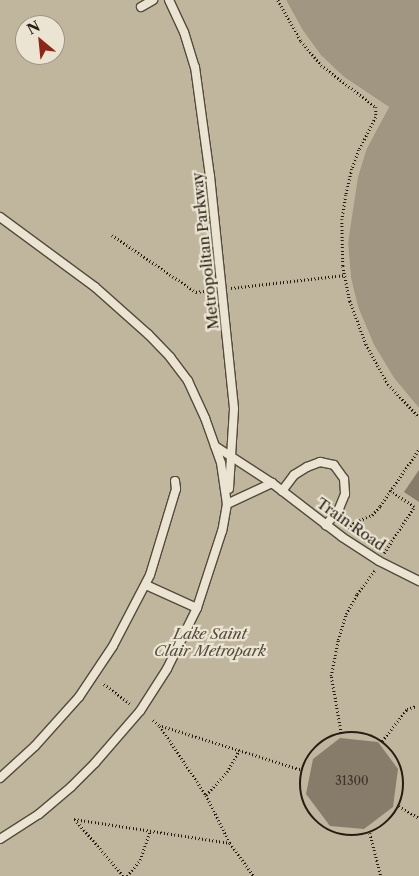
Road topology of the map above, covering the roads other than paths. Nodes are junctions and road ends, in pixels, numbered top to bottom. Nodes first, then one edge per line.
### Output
1 (153, 0) edge
2 (169, 0) edge
3 (141, 7) dead end
4 (0, 217) edge
5 (216, 446) junction
6 (232, 457) junction
7 (175, 481) dead end
8 (272, 483) junction
9 (282, 491) junction
10 (227, 504) junction
11 (326, 525) junction
12 (419, 581) edge
13 (146, 585) junction
14 (197, 608) junction
15 (0, 778) edge
16 (0, 839) edge

1 - 3 lane
2 - 6 lane, Metropolitan Parkway
4 - 5 lane
5 - 6 lane, Train Road
5 - 10 lane
6 - 8 lane, Train Road
6 - 10 lane, Metropolitan Parkway
7 - 13 lane
8 - 9 lane, Train Road
8 - 10 lane
9 - 11 lane, Train Road
9 - 11 lane
10 - 14 lane
11 - 12 lane, Train Road
13 - 14 lane
13 - 15 lane
14 - 16 lane

